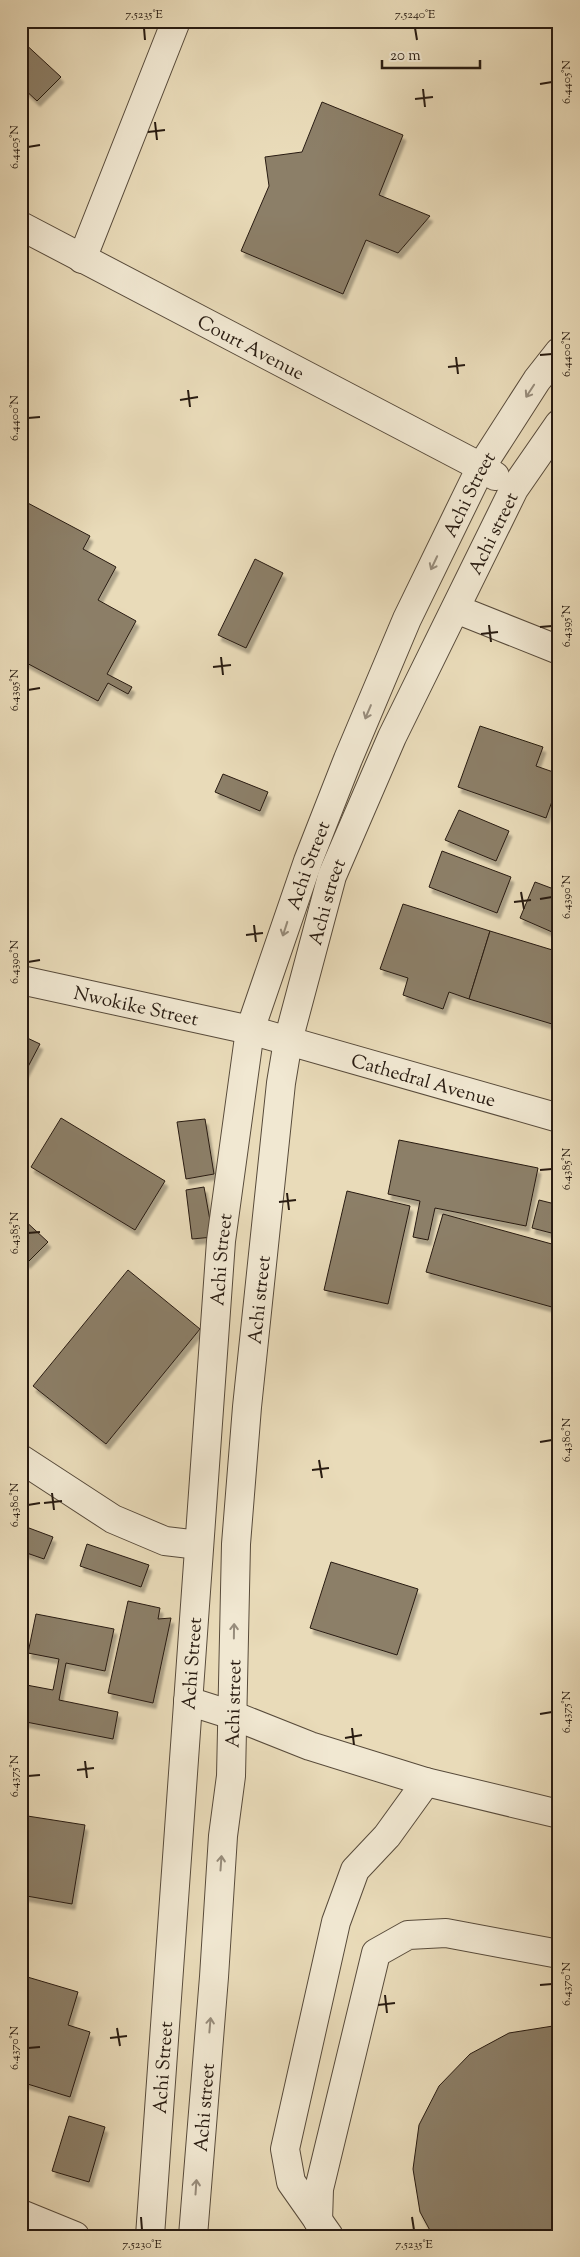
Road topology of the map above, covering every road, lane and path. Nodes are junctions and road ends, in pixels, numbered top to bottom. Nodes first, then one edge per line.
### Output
1 (176, 21) edge
2 (21, 226) edge
3 (82, 260) junction
4 (559, 352) edge
5 (559, 424) edge
6 (481, 467) junction
7 (514, 489) junction
8 (456, 609) junction
9 (559, 650) edge
10 (21, 980) edge
11 (250, 1030) junction
12 (288, 1042) junction
13 (559, 1118) edge
14 (21, 1459) edge
15 (199, 1545) junction
16 (188, 1701) junction
17 (232, 1715) junction
18 (426, 1782) junction
19 (559, 1814) edge
20 (559, 1954) edge
21 (21, 2214) edge
22 (323, 2228) edge
23 (75, 2236) edge
24 (150, 2236) edge
25 (193, 2236) edge

1 - 3 street
2 - 3 street, Court Avenue
3 - 6 street, Court Avenue
4 -> 6 street, Achi Street
5 - 7 street, Achi street
6 - 7 street, Court Avenue
6 -> 11 street, Achi Street
7 - 8 street, Achi street
8 - 9 street
8 - 12 street, Achi street
10 - 11 street, Nwokike Street
11 - 12 street, Nwokike Street
11 - 15 street, Achi Street
12 - 13 street, Cathedral Avenue
17 -> 12 street, Achi street
14 - 15 street
15 - 16 street, Achi Street
16 - 17 street
16 - 24 street, Achi Street
17 - 18 street
25 -> 17 street, Achi street
18 - 19 street
18 - 22 street
20 - 22 street
21 - 23 street

